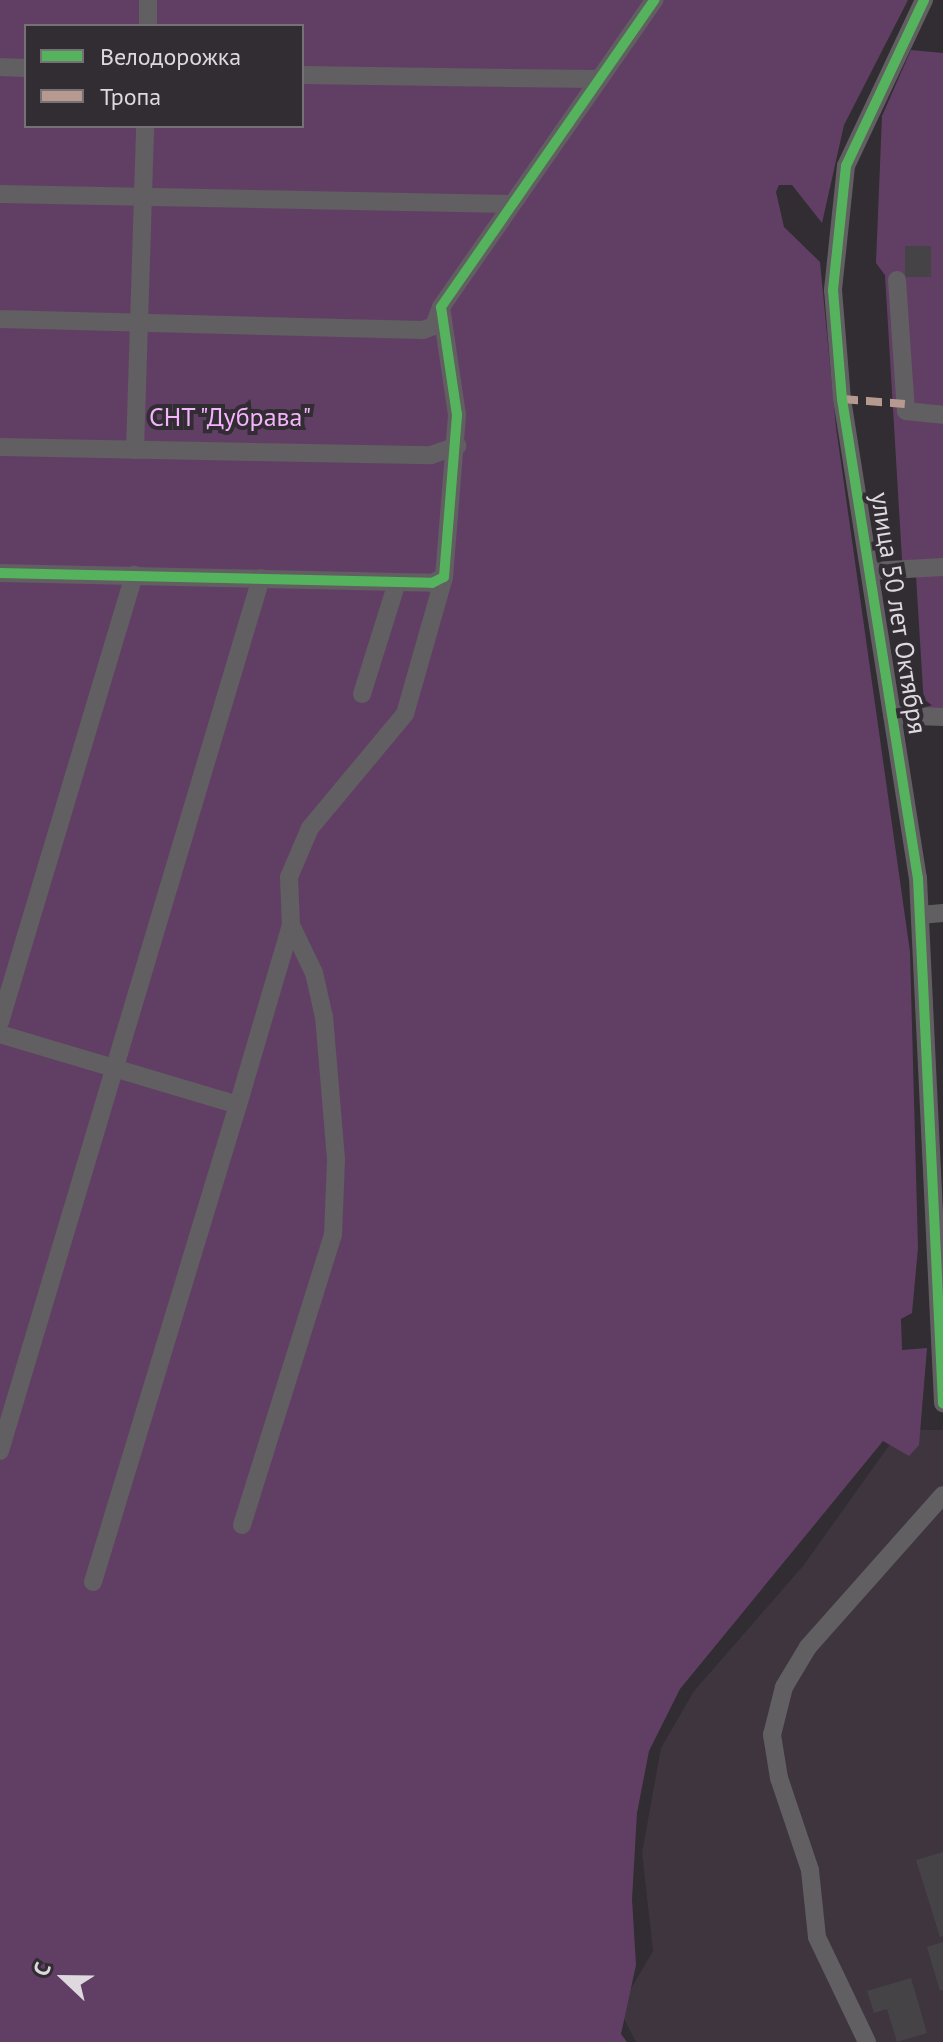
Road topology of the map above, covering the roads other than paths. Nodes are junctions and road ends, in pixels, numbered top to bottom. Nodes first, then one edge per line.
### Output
1 (148, 0) edge
2 (654, 0) edge
3 (924, 0) edge
4 (148, 24) edge
5 (0, 67) edge
6 (24, 68) edge
7 (304, 75) edge
8 (596, 79) junction
9 (145, 128) edge
10 (0, 194) edge
11 (143, 199) junction
12 (508, 204) junction
13 (897, 280) dead end
14 (441, 307) junction
15 (0, 319) edge
16 (141, 322) junction
17 (943, 415) edge
18 (457, 446) junction
19 (0, 447) edge
20 (135, 450) junction
21 (943, 567) edge
22 (870, 571) junction
23 (134, 575) junction
24 (444, 577) junction
25 (1, 578) edge
26 (261, 578) junction
27 (397, 582) junction
28 (362, 694) dead end
29 (892, 715) junction
30 (943, 717) edge
31 (943, 913) edge
32 (920, 915) junction
33 (291, 925) junction
34 (0, 1022) edge
35 (0, 1034) edge
36 (936, 1043) edge
37 (117, 1071) junction
38 (238, 1105) junction
39 (940, 1314) edge
40 (941, 1360) edge
41 (943, 1403) edge
42 (0, 1451) edge
43 (943, 1495) edge
44 (242, 1525) dead end
45 (93, 1582) dead end
46 (867, 2042) edge

1 - 4 street
2 - 8 street
3 - 22 street, улица 50 лет Октября
5 - 6 street
7 - 8 street
8 - 12 street
9 - 11 street
10 - 11 street
11 - 12 street
11 - 16 street
12 - 14 street
13 - 17 street
14 - 16 street
14 - 18 street
15 - 16 street
16 - 20 street
18 - 20 street
18 - 24 street
19 - 20 street
21 - 22 street
22 - 29 street, улица 50 лет Октября
23 - 25 street
23 - 26 street
23 - 34 street
24 - 27 street
24 - 33 street
26 - 27 street
26 - 37 street
27 - 28 street
29 - 30 street
29 - 32 street, улица 50 лет Октября
31 - 32 street
32 - 36 street, улица 50 лет Октября
33 - 38 street
33 - 44 street
35 - 37 street
36 - 39 street, улица 50 лет Октября
37 - 38 street
37 - 42 street
38 - 45 street
39 - 40 street, улица 50 лет Октября
40 - 41 street, улица 50 лет Октября
43 - 46 street

